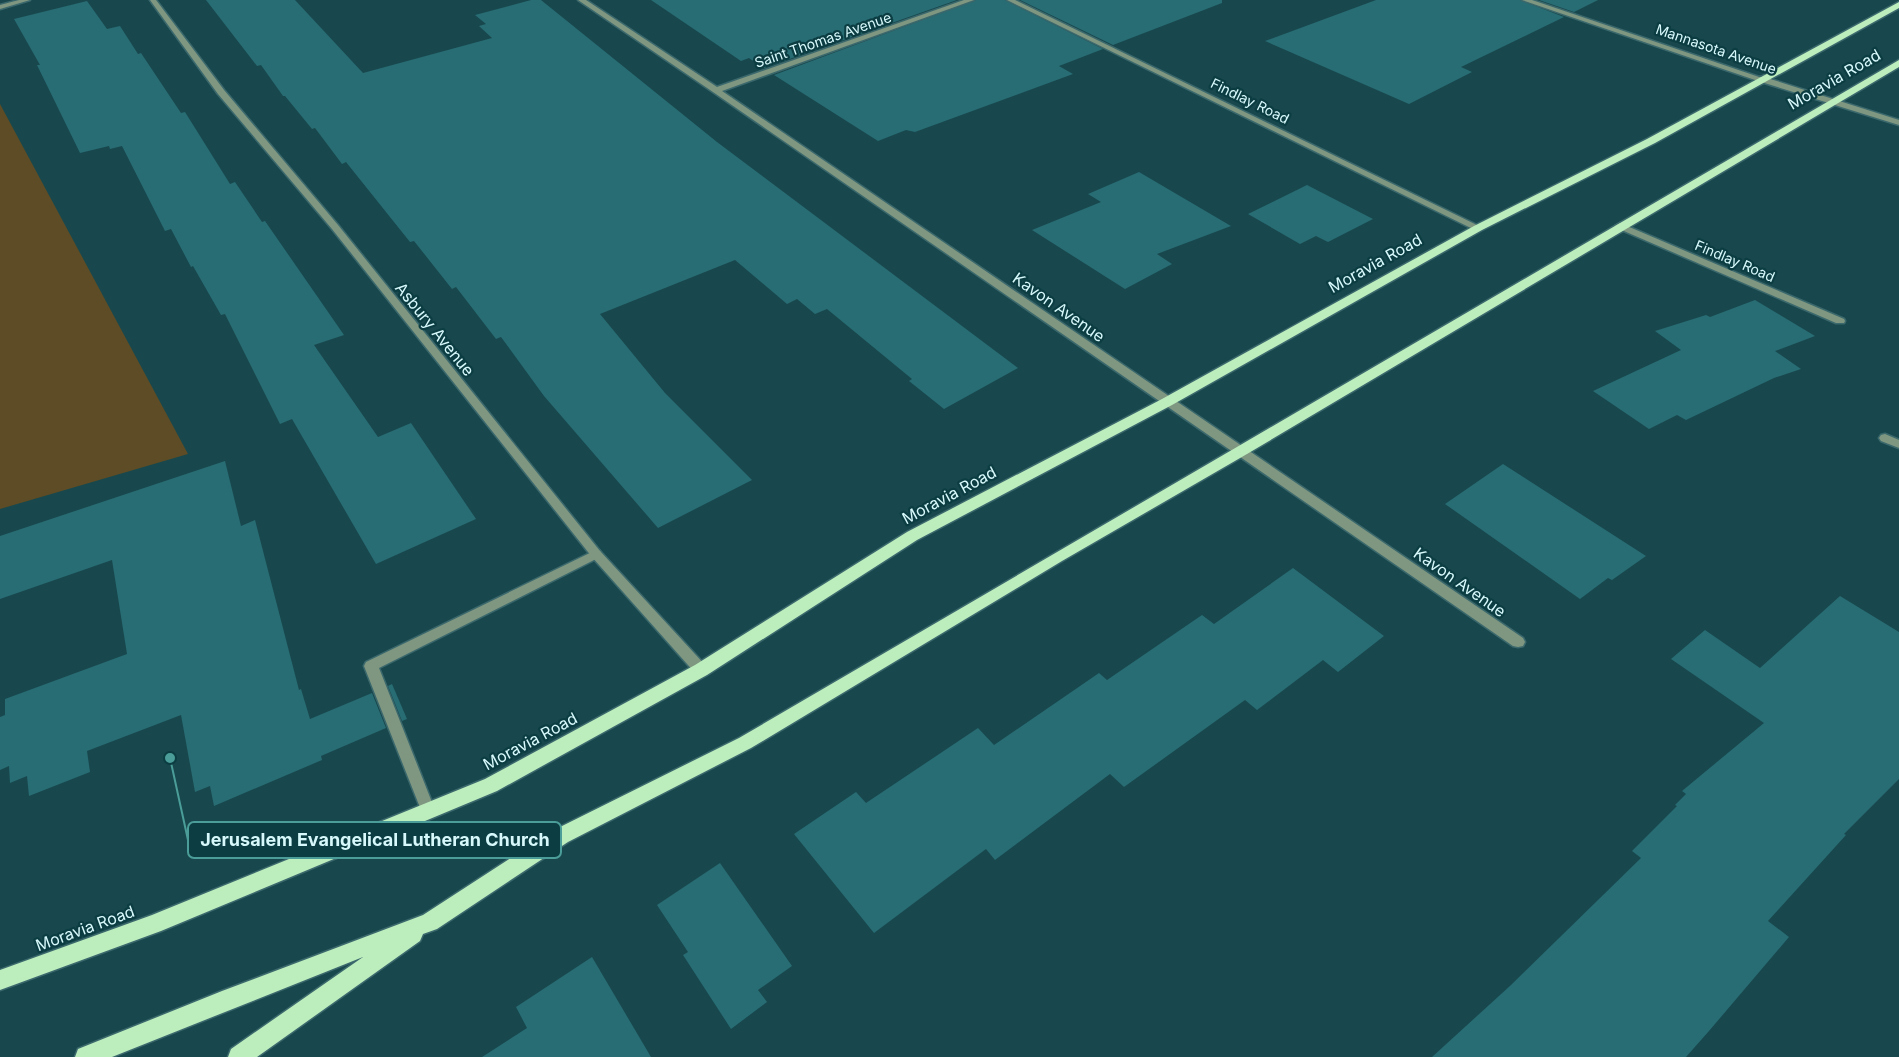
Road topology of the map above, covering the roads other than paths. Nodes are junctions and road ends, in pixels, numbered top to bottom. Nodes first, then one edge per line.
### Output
1 (27, 0) edge
2 (153, 0) edge
3 (581, 0) edge
4 (971, 0) edge
5 (1010, 0) edge
6 (1525, 0) edge
7 (1899, 5) edge
8 (0, 7) edge
9 (1899, 63) edge
10 (1761, 79) junction
11 (717, 90) junction
12 (1832, 102) junction
13 (1899, 123) edge
14 (1620, 226) junction
15 (1478, 228) junction
16 (1840, 321) dead end
17 (1167, 402) junction
18 (1885, 438) dead end
19 (1899, 444) edge
20 (1242, 451) junction
21 (596, 554) junction
22 (1518, 642) dead end
23 (701, 670) junction
24 (428, 810) junction
25 (430, 922) junction
26 (0, 980) edge
27 (86, 1057) edge
28 (239, 1057) edge

1 - 8 street
2 - 21 street, Asbury Avenue
3 - 11 street, Kavon Avenue
4 - 11 street, Saint Thomas Avenue
5 - 15 street, Findlay Road
6 - 10 street, Mannasota Avenue
7 - 10 main road, Moravia Road
9 - 12 main road, Moravia Road
10 - 12 street, Mannasota Avenue
10 - 15 main road, Moravia Road
11 - 17 street, Kavon Avenue
12 - 13 street, Mannasota Avenue
12 - 14 main road, Moravia Road
14 - 16 street, Findlay Road
14 - 20 main road, Moravia Road
15 - 17 main road, Moravia Road
17 - 20 street, Kavon Avenue
17 - 23 main road, Moravia Road
18 - 19 street
20 - 22 street, Kavon Avenue
20 - 25 main road, Moravia Road
21 - 23 street, Asbury Avenue
21 - 24 street
23 - 24 main road, Moravia Road
24 - 26 main road, Moravia Road
25 - 27 main road, Moravia Road
25 - 28 main road

